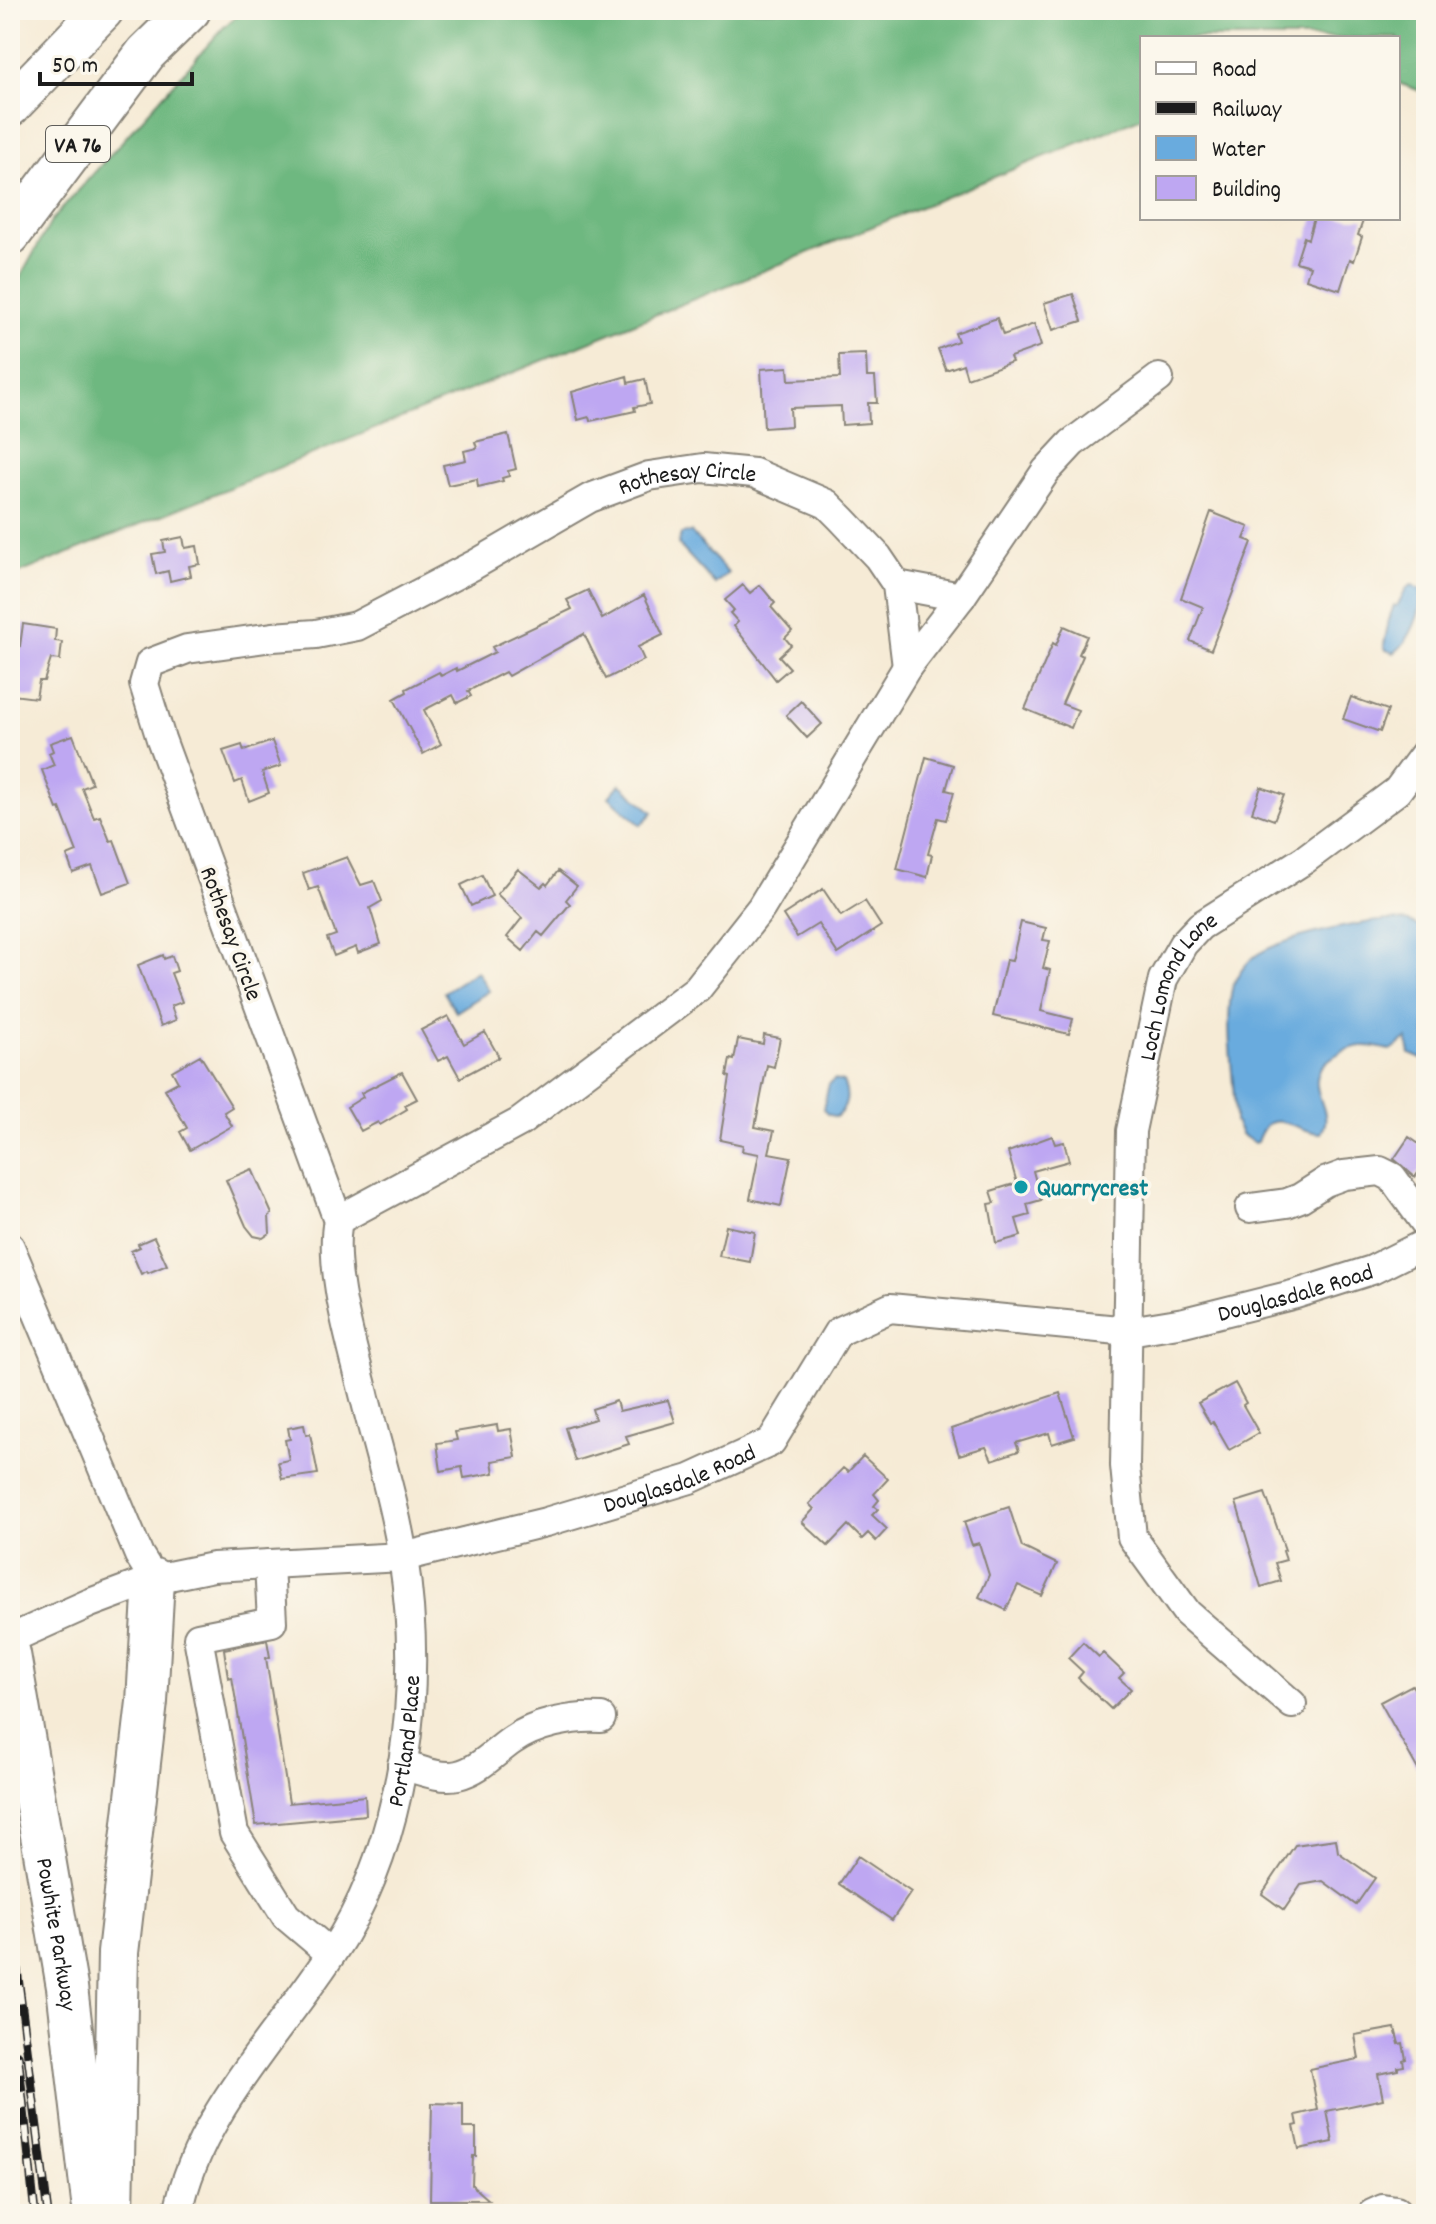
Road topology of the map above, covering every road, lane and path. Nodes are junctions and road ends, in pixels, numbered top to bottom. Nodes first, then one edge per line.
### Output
1 (103, 10) edge
2 (190, 10) edge
3 (146, 53) junction
4 (10, 106) edge
5 (10, 192) edge
6 (10, 235) edge
7 (1159, 378) dead end
8 (897, 585) junction
9 (961, 597) junction
10 (907, 667) junction
11 (1426, 752) edge
12 (1250, 1208) dead end
13 (338, 1220) junction
14 (1426, 1224) edge
15 (1426, 1243) edge
16 (10, 1247) edge
17 (1129, 1331) junction
18 (403, 1557) junction
19 (269, 1564) junction
20 (154, 1579) junction
21 (10, 1639) edge
22 (10, 1654) edge
23 (1292, 1704) dead end
24 (601, 1718) dead end
25 (402, 1765) junction
26 (331, 1954) junction
27 (93, 2214) edge
28 (113, 2214) edge
29 (178, 2214) edge
30 (1372, 2214) edge
31 (1398, 2214) edge

1 - 4 highway
2 - 3 highway, VA 76
3 - 5 highway
3 - 6 highway, VA 76
7 - 9 street
8 - 9 street
8 - 10 street, Rothesay Circle
8 - 13 street, Rothesay Circle
9 - 10 street
10 - 13 street
11 - 17 street, Loch Lomond Lane
12 - 14 street
13 - 18 street, Portland Place
15 - 17 street, Douglasdale Road
16 - 20 street
17 - 18 street, Douglasdale Road
17 - 23 street, Loch Lomond Lane
18 - 19 street, Douglasdale Road
18 - 25 street, Portland Place
19 - 20 street, Douglasdale Road
19 - 26 street
20 - 21 street, Douglasdale Road
20 - 28 highway
22 - 27 highway, Powhite Parkway
24 - 25 street
25 - 26 street, Portland Place
26 - 29 street, Portland Place
30 - 31 street

